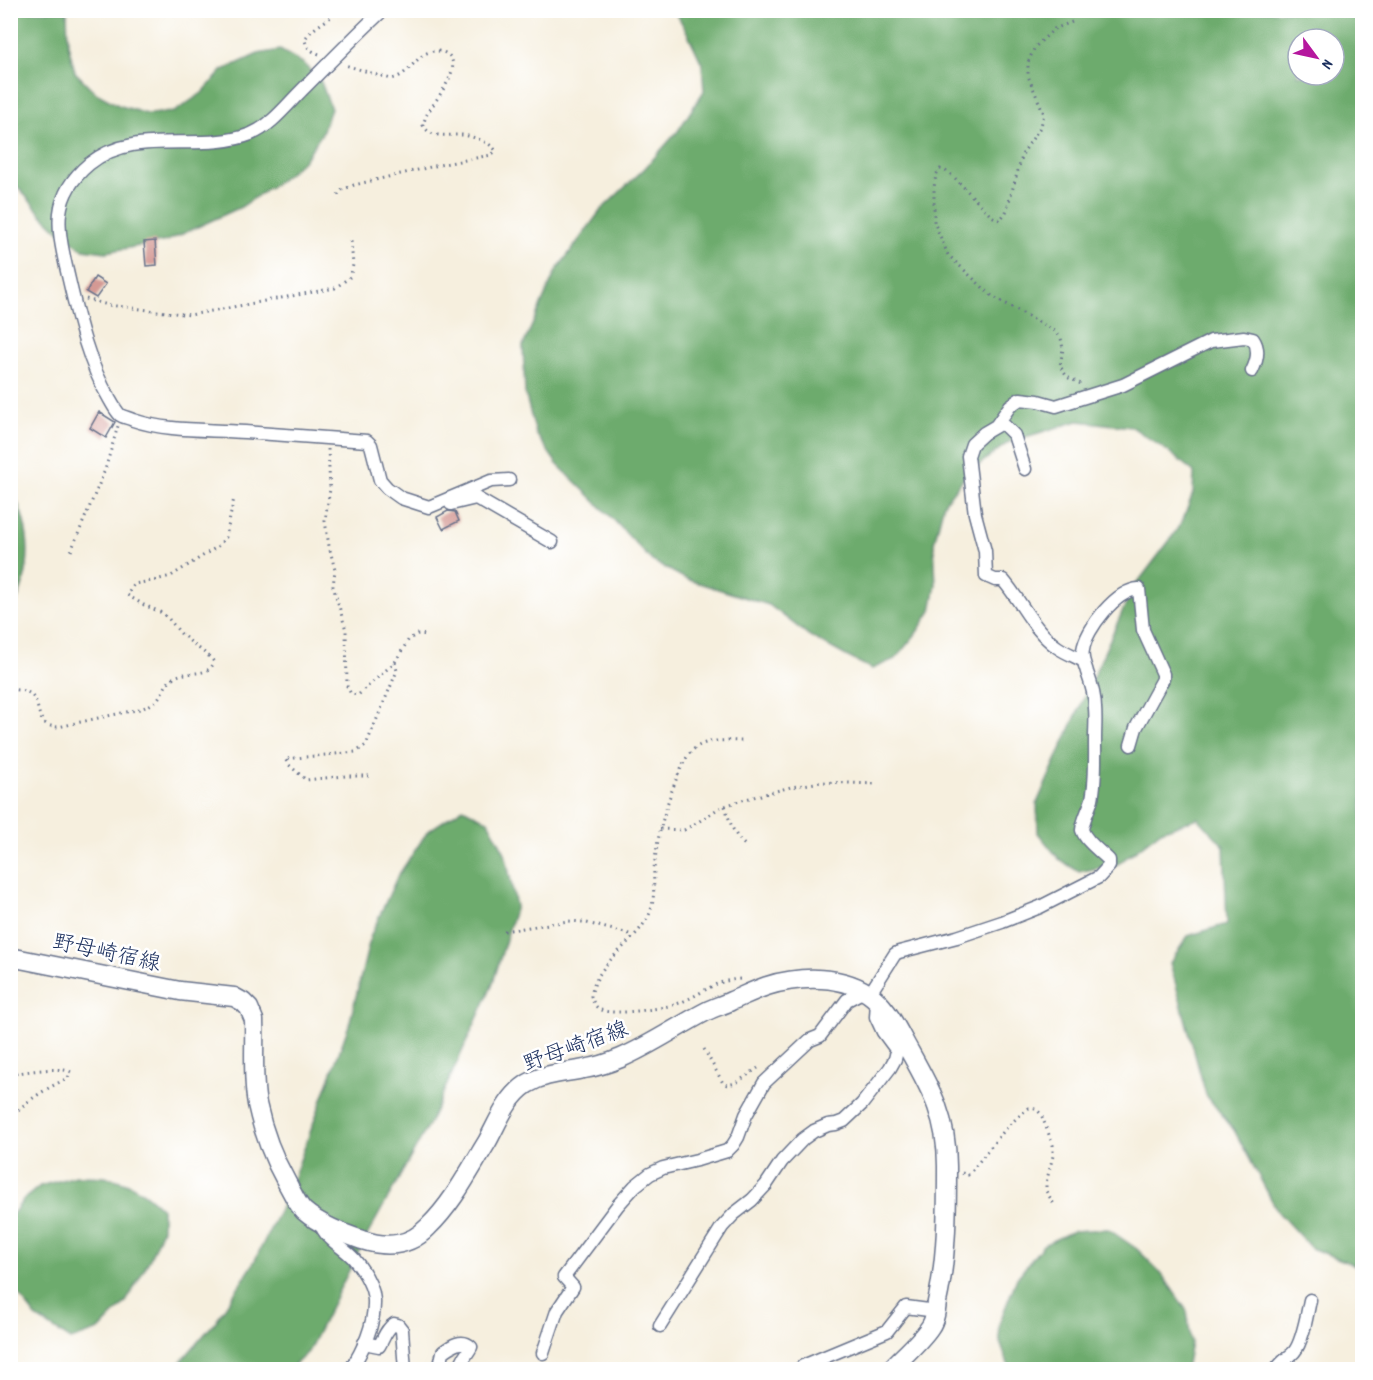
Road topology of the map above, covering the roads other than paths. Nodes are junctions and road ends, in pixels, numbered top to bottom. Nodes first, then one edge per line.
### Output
1 (383, 10) edge
2 (1252, 371) dead end
3 (1000, 421) junction
4 (1025, 469) dead end
5 (509, 480) dead end
6 (429, 507) junction
7 (552, 542) dead end
8 (1082, 660) junction
9 (1131, 745) dead end
10 (10, 957) edge
11 (870, 995) junction
12 (319, 1221) junction
13 (1310, 1300) dead end
14 (936, 1311) junction
15 (660, 1326) dead end
16 (364, 1343) junction
17 (543, 1353) dead end
18 (350, 1370) edge
19 (405, 1370) edge
20 (439, 1370) edge
21 (461, 1370) edge
22 (799, 1370) edge
23 (890, 1370) edge
24 (1276, 1370) edge

1 - 6 street
2 - 3 street
3 - 4 street
3 - 8 street
5 - 6 street
6 - 7 street
8 - 9 street
8 - 11 street
10 - 12 main road, 野母崎宿線
11 - 12 main road, 野母崎宿線
11 - 14 main road
11 - 15 street
11 - 17 street
12 - 16 street
13 - 24 street
14 - 22 street
14 - 23 main road
16 - 18 street
16 - 19 street
20 - 21 street

